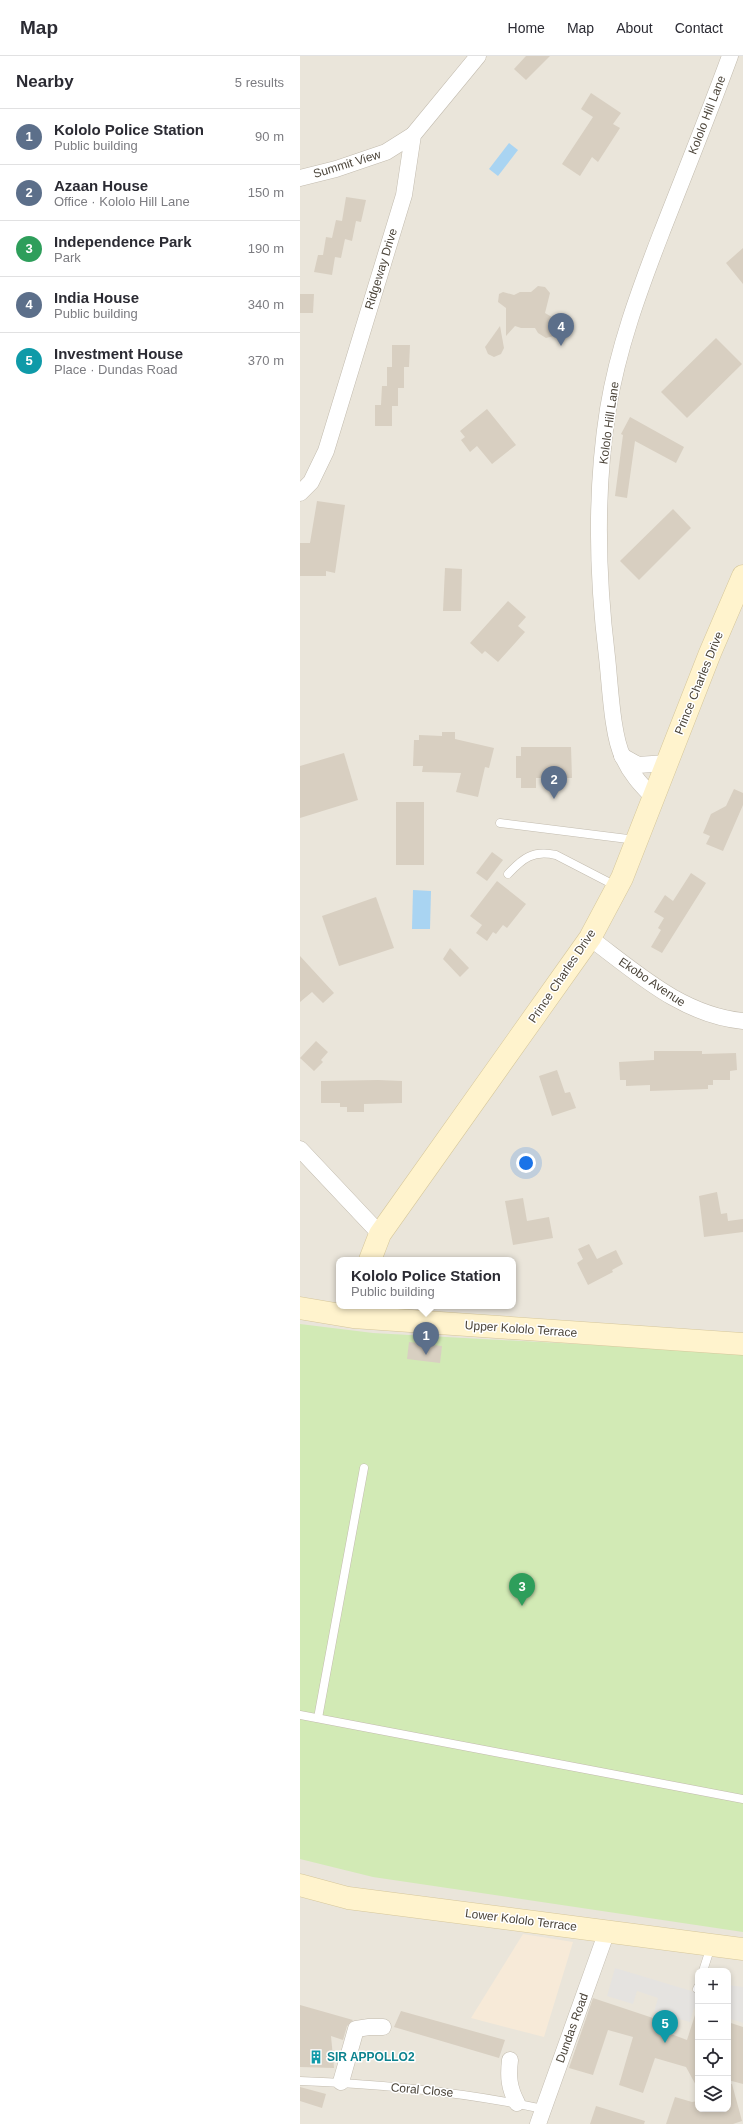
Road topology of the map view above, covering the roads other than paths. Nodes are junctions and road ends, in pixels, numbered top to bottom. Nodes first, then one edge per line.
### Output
1 (478, 56) edge
2 (730, 56) edge
3 (413, 135) junction
4 (300, 178) edge
5 (300, 493) edge
6 (743, 576) edge
7 (622, 756) junction
8 (667, 763) junction
9 (653, 797) junction
10 (500, 823) dead end
11 (636, 840) junction
12 (508, 874) dead end
13 (617, 886) junction
14 (590, 938) junction
15 (743, 1021) edge
16 (300, 1149) edge
17 (380, 1234) junction
18 (371, 1257) edge
19 (300, 1308) edge
20 (354, 1311) edge
21 (743, 1344) edge
22 (364, 1468) dead end
23 (300, 1715) edge
24 (318, 1718) junction
25 (743, 1799) edge
26 (300, 1885) edge
27 (607, 1931) junction
28 (711, 1945) junction
29 (743, 1949) edge
30 (704, 1968) edge
31 (383, 2027) dead end
32 (510, 2060) dead end
33 (300, 2081) edge
34 (341, 2082) junction
35 (517, 2103) junction
36 (543, 2109) junction
37 (538, 2124) edge

1 - 3 street
2 - 7 street, Kololo Hill Lane
3 - 4 street, Summit View
3 - 5 street, Ridgeway Drive
6 - 8 street, Prince Charles Drive
7 - 8 street
7 - 9 street, Kololo Hill Lane
8 - 9 street, Prince Charles Drive
9 - 11 street, Prince Charles Drive
10 - 11 lane
11 - 13 street, Prince Charles Drive
12 - 13 lane
13 - 14 street, Prince Charles Drive
14 - 15 street, Ekobo Avenue
14 - 17 street, Prince Charles Drive
16 - 17 street
17 - 18 street, Prince Charles Drive
19 - 20 street, Upper Kololo Terrace
20 - 21 street, Upper Kololo Terrace
22 - 24 lane
23 - 24 lane
24 - 25 lane
26 - 27 street, Lower Kololo Terrace
27 - 28 street, Lower Kololo Terrace
27 - 36 street, Dundas Road
28 - 29 street, Lower Kololo Terrace
28 - 30 lane
31 - 34 street
32 - 35 street
33 - 34 lane, Coral Close
34 - 35 lane, Coral Close
35 - 36 lane, Coral Close
36 - 37 street, Dundas Road

